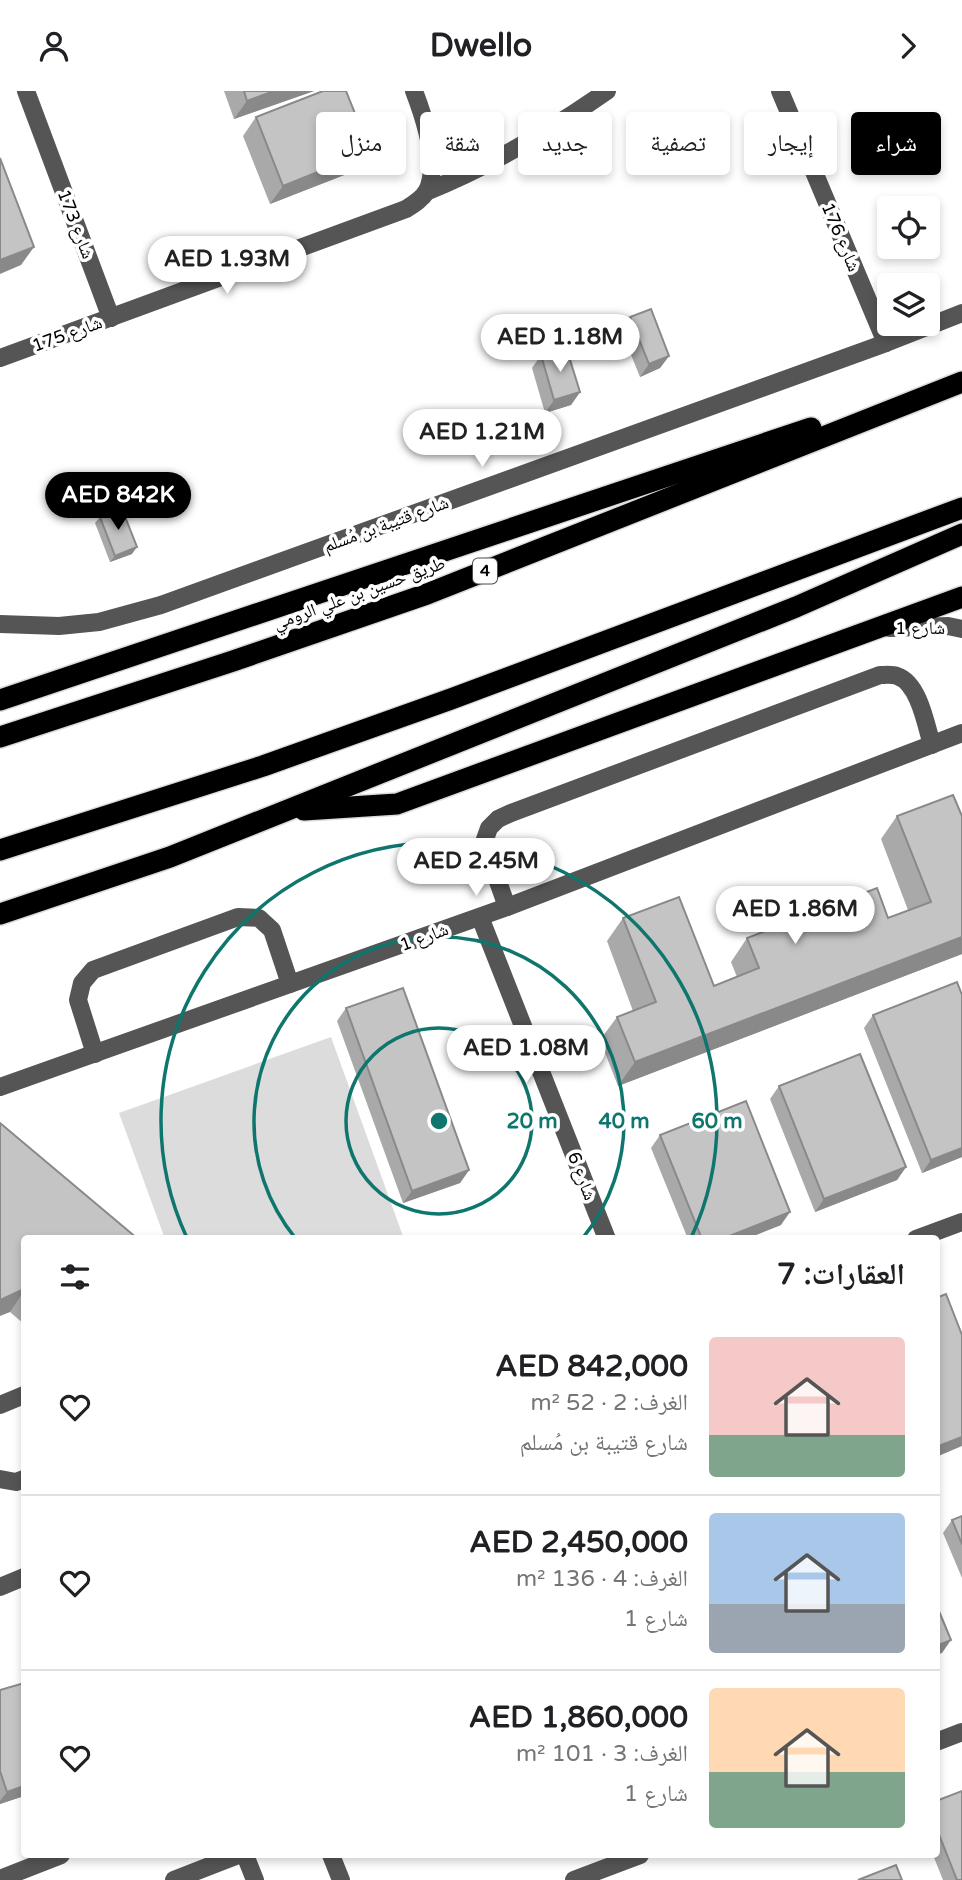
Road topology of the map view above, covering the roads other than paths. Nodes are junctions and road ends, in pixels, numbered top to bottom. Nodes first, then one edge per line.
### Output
1 (26, 91) edge
2 (414, 91) edge
3 (607, 91) edge
4 (780, 91) edge
5 (426, 193) junction
6 (962, 313) edge
7 (111, 318) junction
8 (886, 343) junction
9 (0, 358) edge
10 (962, 380) edge
11 (962, 508) edge
12 (962, 534) edge
13 (962, 597) edge
14 (0, 624) edge
15 (878, 628) junction
16 (962, 629) edge
17 (0, 700) edge
18 (962, 733) edge
19 (0, 737) edge
20 (932, 745) junction
21 (284, 811) junction
22 (0, 850) edge
23 (507, 907) junction
24 (0, 914) edge
25 (480, 917) junction
26 (290, 984) junction
27 (95, 1054) junction
28 (0, 1087) edge
29 (962, 1221) edge
30 (605, 1235) edge
31 (926, 1235) edge
32 (21, 1396) edge
33 (0, 1405) edge
34 (0, 1479) edge
35 (21, 1480) edge
36 (21, 1578) edge
37 (0, 1587) edge
38 (962, 1733) edge
39 (940, 1741) edge
40 (53, 1858) edge
41 (231, 1858) edge
42 (246, 1858) edge
43 (332, 1858) edge
44 (631, 1858) edge
45 (0, 1879) edge
46 (174, 1880) edge
47 (255, 1880) edge
48 (341, 1880) edge
49 (574, 1880) edge

1 - 7 street, شارع 173
2 - 5 street
3 - 5 street, شارع 175
4 - 8 street, شارع 176
5 - 7 street, شارع 175
6 - 8 street, شارع قتيبة بن مُسلم
7 - 9 street, شارع 175
8 - 14 street, شارع قتيبة بن مُسلم
10 - 17 highway
10 - 19 highway, طريق حسين بن علي الرومي / 4
11 - 22 highway
12 - 21 highway
13 - 15 highway
15 - 16 street, شارع 1
15 - 21 highway
18 - 20 street, شارع 1
20 - 23 street, شارع 1
20 - 23 street
21 - 24 highway
23 - 25 street, شارع 1
25 - 26 street, شارع 1
25 - 30 street, شارع 6
26 - 27 street, شارع 1
26 - 27 street
27 - 28 street, شارع 1
29 - 31 street
32 - 33 street
34 - 35 street
36 - 37 street
38 - 39 street
40 - 45 street
41 - 46 street
42 - 47 street
43 - 48 street
44 - 49 street

